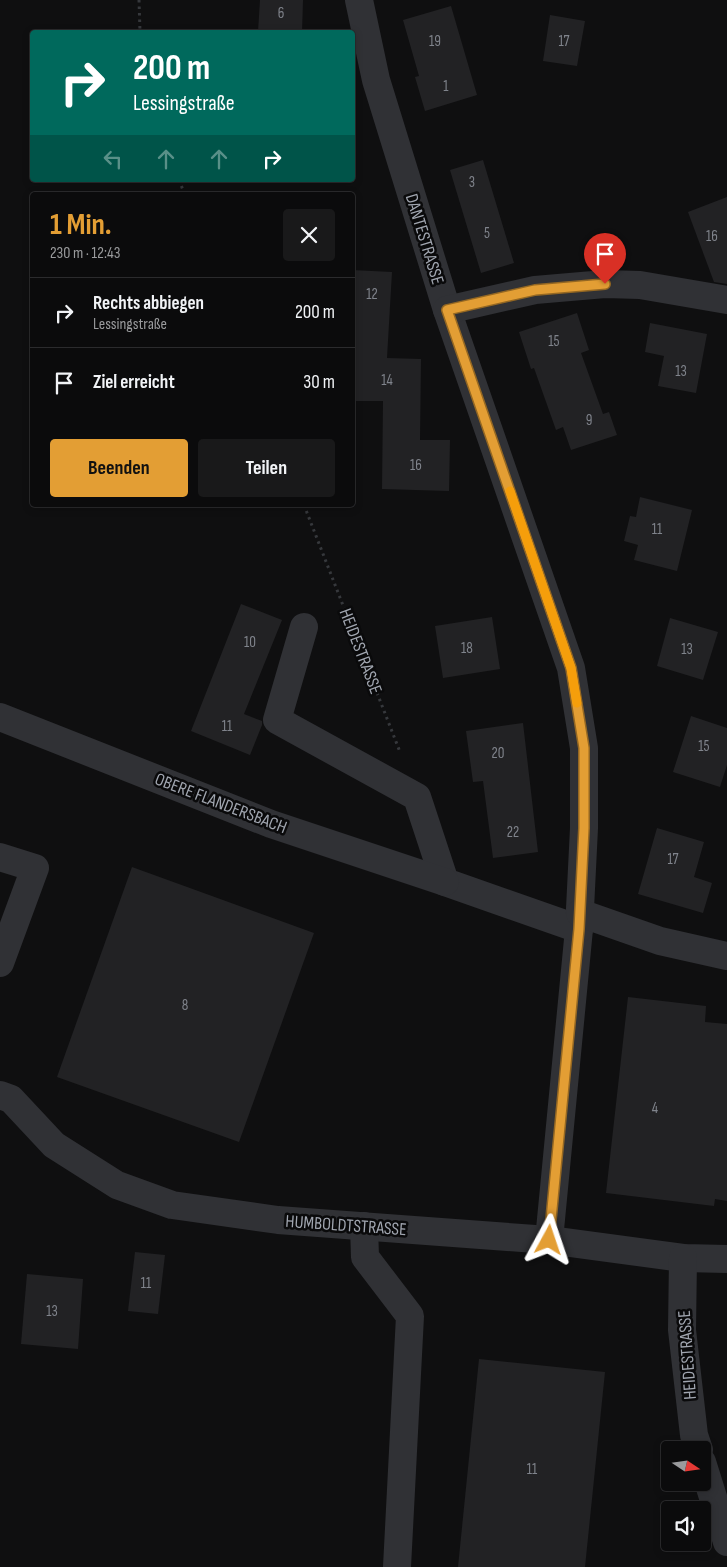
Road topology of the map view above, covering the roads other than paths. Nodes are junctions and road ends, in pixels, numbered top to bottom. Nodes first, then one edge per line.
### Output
1 (360, 0) edge
2 (727, 300) edge
3 (447, 310) junction
4 (304, 627) dead end
5 (0, 717) edge
6 (0, 857) edge
7 (445, 882) junction
8 (580, 921) junction
9 (727, 956) edge
10 (0, 963) edge
11 (0, 1095) edge
12 (364, 1226) junction
13 (549, 1240) junction
14 (684, 1258) junction
15 (727, 1258) edge
16 (696, 1441) edge
17 (711, 1491) edge
18 (727, 1542) edge
19 (397, 1567) edge

1 - 3 street, DANTESTRASSE
2 - 3 street
3 - 8 street, DANTESTRASSE
4 - 7 street
5 - 7 street, OBERE FLANDERSBACH
6 - 10 street
7 - 8 street
8 - 9 street
8 - 13 street, DANTESTRASSE
11 - 12 street, HUMBOLDTSTRASSE
12 - 13 street, HUMBOLDTSTRASSE
12 - 19 street
13 - 14 street, HUMBOLDTSTRASSE
14 - 15 street, HUMBOLDTSTRASSE
14 - 16 street, HEIDESTRASSE
17 - 18 street

